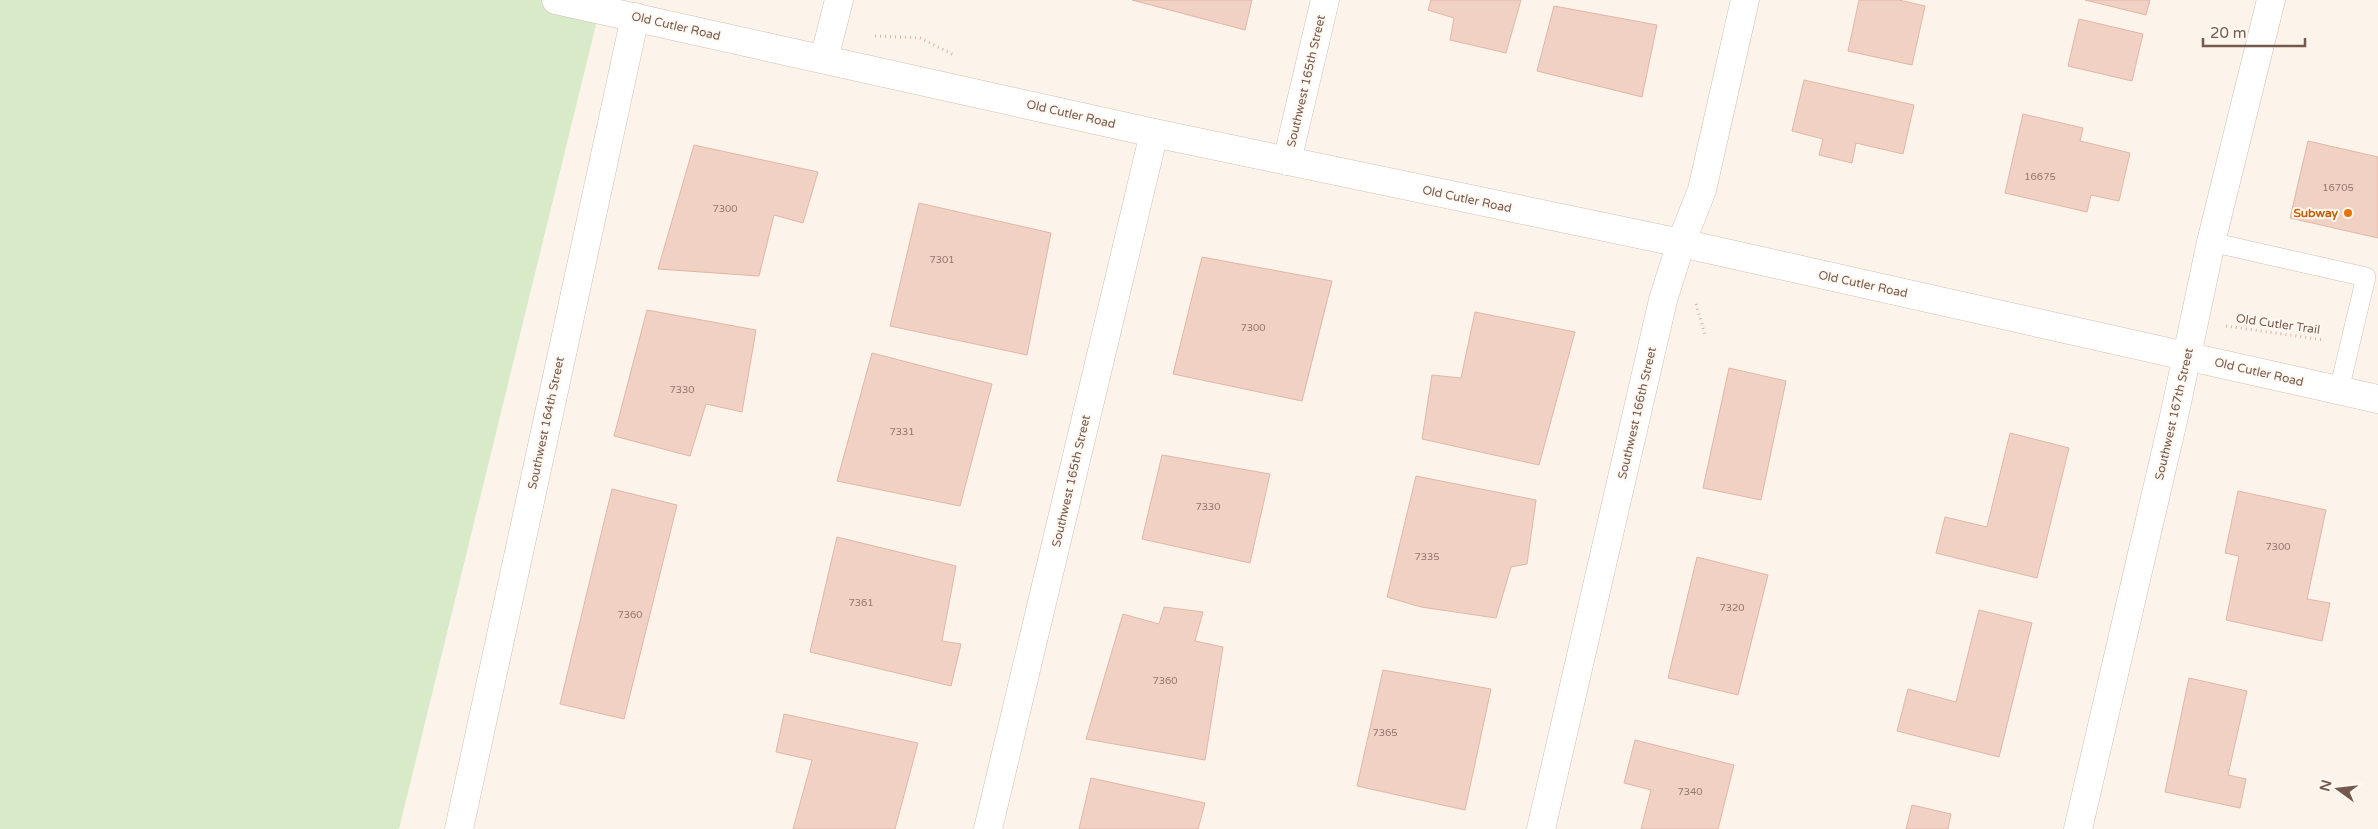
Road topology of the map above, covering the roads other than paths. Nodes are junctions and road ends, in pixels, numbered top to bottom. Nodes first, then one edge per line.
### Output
1 (556, 0) edge
2 (839, 0) edge
3 (1325, 0) edge
4 (1744, 0) edge
5 (2271, 0) edge
6 (635, 17) junction
7 (824, 59) junction
8 (1154, 133) junction
9 (1287, 161) junction
10 (2211, 242) junction
11 (1681, 243) junction
12 (2187, 356) junction
13 (2339, 390) junction
14 (2378, 399) edge
15 (459, 829) edge
16 (988, 829) edge
17 (1541, 829) edge
18 (2078, 829) edge

1 - 6 street, Old Cutler Road
2 - 7 street
3 - 9 street, Southwest 165th Street
4 - 11 street, Southwest 166th Street
5 - 10 street, Southwest 167th Street
6 - 7 street, Old Cutler Road
6 - 15 street, Southwest 164th Street
7 - 8 street, Old Cutler Road
8 - 9 street, Old Cutler Road
8 - 16 street, Southwest 165th Street
9 - 11 street, Old Cutler Road
10 - 12 street, Southwest 167th Street
10 - 13 lane
11 - 12 street, Old Cutler Road
11 - 17 street, Southwest 166th Street
12 - 13 street, Old Cutler Road
12 - 18 street, Southwest 167th Street
13 - 14 street, Old Cutler Road

